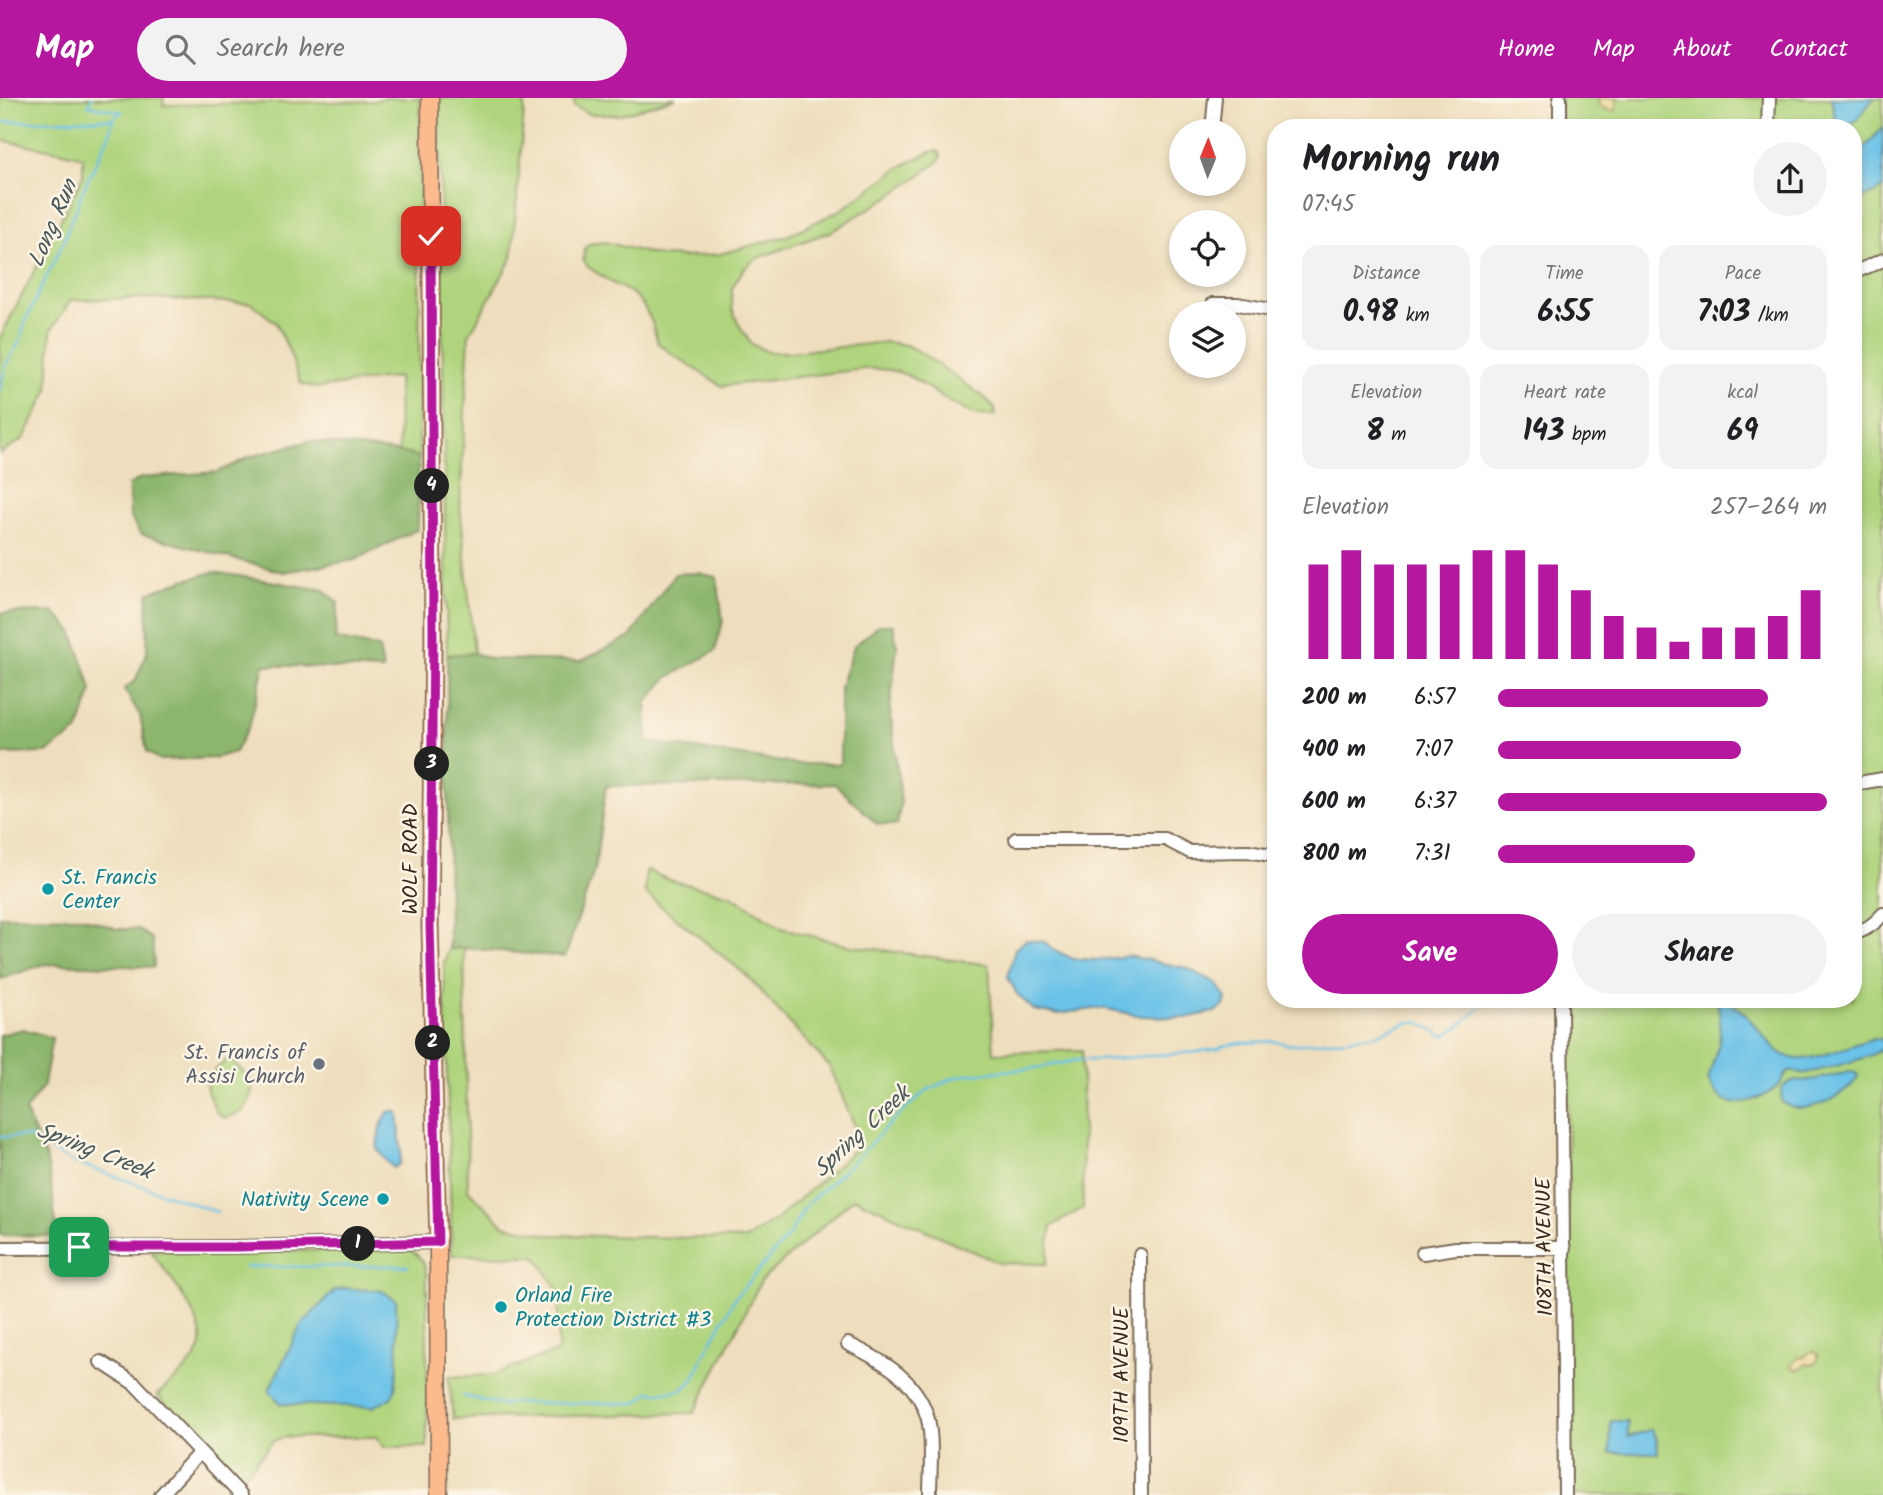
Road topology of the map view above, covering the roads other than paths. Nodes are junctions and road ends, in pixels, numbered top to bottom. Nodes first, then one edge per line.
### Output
1 (430, 98) edge
2 (1215, 98) edge
3 (1560, 98) edge
4 (1769, 98) edge
5 (1213, 119) edge
6 (1560, 119) edge
7 (1768, 119) edge
8 (1883, 260) edge
9 (1862, 269) edge
10 (1246, 305) edge
11 (1267, 309) edge
12 (1883, 779) edge
13 (1862, 782) edge
14 (1016, 839) dead end
15 (1267, 854) edge
16 (1883, 914) edge
17 (1862, 931) edge
18 (1561, 1008) edge
19 (438, 1242) junction
20 (0, 1248) edge
21 (1564, 1248) junction
22 (1423, 1253) dead end
23 (1140, 1255) dead end
24 (848, 1344) dead end
25 (101, 1362) dead end
26 (199, 1453) junction
27 (161, 1495) edge
28 (242, 1495) edge
29 (439, 1495) edge
30 (930, 1495) edge
31 (1141, 1495) edge
32 (1565, 1495) edge

1 - 19 main road, WOLF ROAD
2 - 5 street
3 - 6 street
4 - 7 street
8 - 9 street
10 - 11 street
12 - 13 street
14 - 15 street
16 - 17 street
18 - 21 street, 108TH AVENUE
19 - 20 street
19 - 29 main road, WOLF ROAD
21 - 22 street
21 - 32 street, 108TH AVENUE
23 - 31 street, 109TH AVENUE
24 - 30 street
25 - 26 street
26 - 27 street
26 - 28 street

